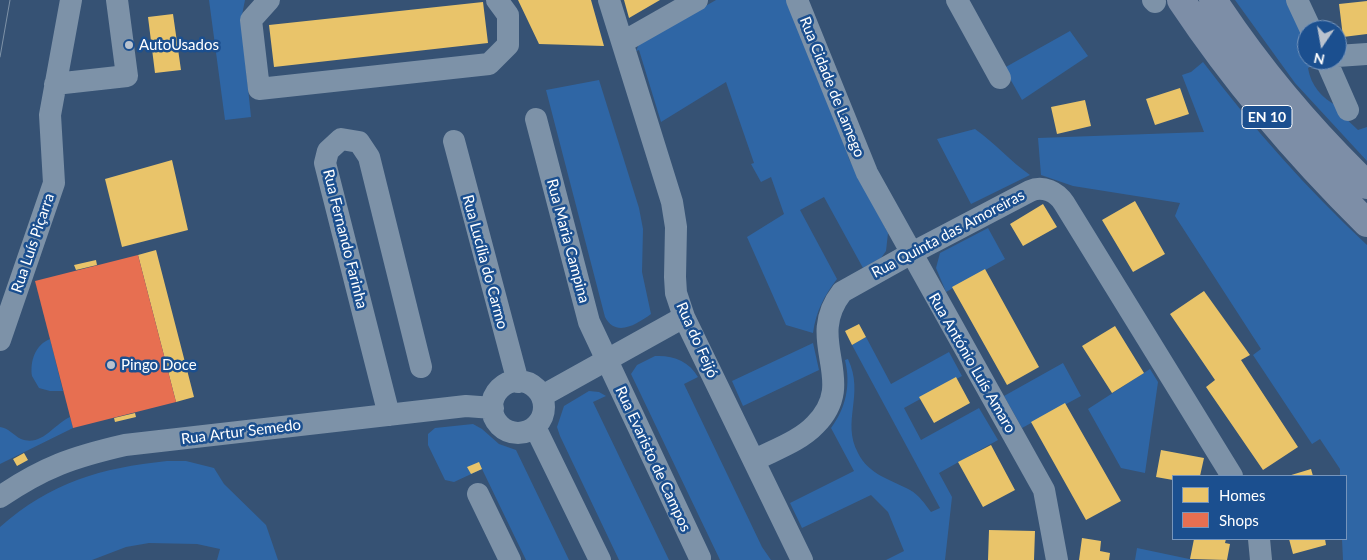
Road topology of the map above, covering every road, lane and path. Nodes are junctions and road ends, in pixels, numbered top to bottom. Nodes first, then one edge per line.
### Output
1 (71, 0) edge
2 (117, 0) edge
3 (269, 0) edge
4 (497, 0) edge
5 (609, 0) edge
6 (697, 0) edge
7 (797, 0) edge
8 (956, 0) edge
9 (1213, 0) edge
10 (1296, 0) edge
11 (1163, 1) edge
12 (1306, 20) edge
13 (623, 42) junction
14 (1367, 54) edge
15 (1347, 55) edge
16 (1330, 70) edge
17 (1000, 78) dead end
18 (55, 84) junction
19 (1348, 110) dead end
20 (536, 119) dead end
21 (454, 141) dead end
22 (866, 173) joint
23 (1367, 185) edge
24 (1367, 223) edge
25 (910, 254) junction
26 (684, 317) junction
27 (0, 340) edge
28 (606, 360) junction
29 (421, 367) dead end
30 (518, 382) junction
31 (542, 396) junction
32 (492, 408) junction
33 (389, 415) junction
34 (535, 427) junction
35 (755, 460) junction
36 (1231, 475) edge
37 (478, 494) dead end
38 (0, 497) edge
39 (1259, 540) edge
40 (700, 558) dead end
41 (510, 560) edge
42 (600, 560) edge
43 (802, 560) edge
44 (1057, 560) edge
45 (1261, 560) edge

1 - 18 street, Rua Luís Piçarra
2 - 18 street
3 - 4 street
5 - 13 street, Rua do Feijó
6 - 13 street
7 - 22 street, Rua Cidade de Lamego
8 - 17 street
9 - 23 main road, EN 10
10 - 12 street
11 - 24 main road, EN 10
13 - 26 street, Rua do Feijó
14 - 15 street
16 - 19 street
18 - 27 street, Rua Luís Piçarra
20 - 28 street, Rua Maria Campina
21 - 30 street, Rua Lucília do Carmo
22 - 25 street, Rua António Luís Amaro
25 - 35 street, Rua Quinta das Amoreiras
25 - 36 street, Rua Quinta das Amoreiras
25 - 44 street, Rua António Luís Amaro
26 - 28 street
26 - 35 street, Rua do Feijó
28 - 31 street
28 - 40 street, Rua Evaristo de Campos
29 - 33 street, Rua Fernando Farinha
30 - 31 street
30 - 32 street
31 - 34 street
32 - 33 street, Rua Artur Semedo
32 - 34 street
33 - 38 street, Rua Artur Semedo
34 - 42 street
35 - 43 street, Rua do Feijó
37 - 41 street
39 - 45 street

